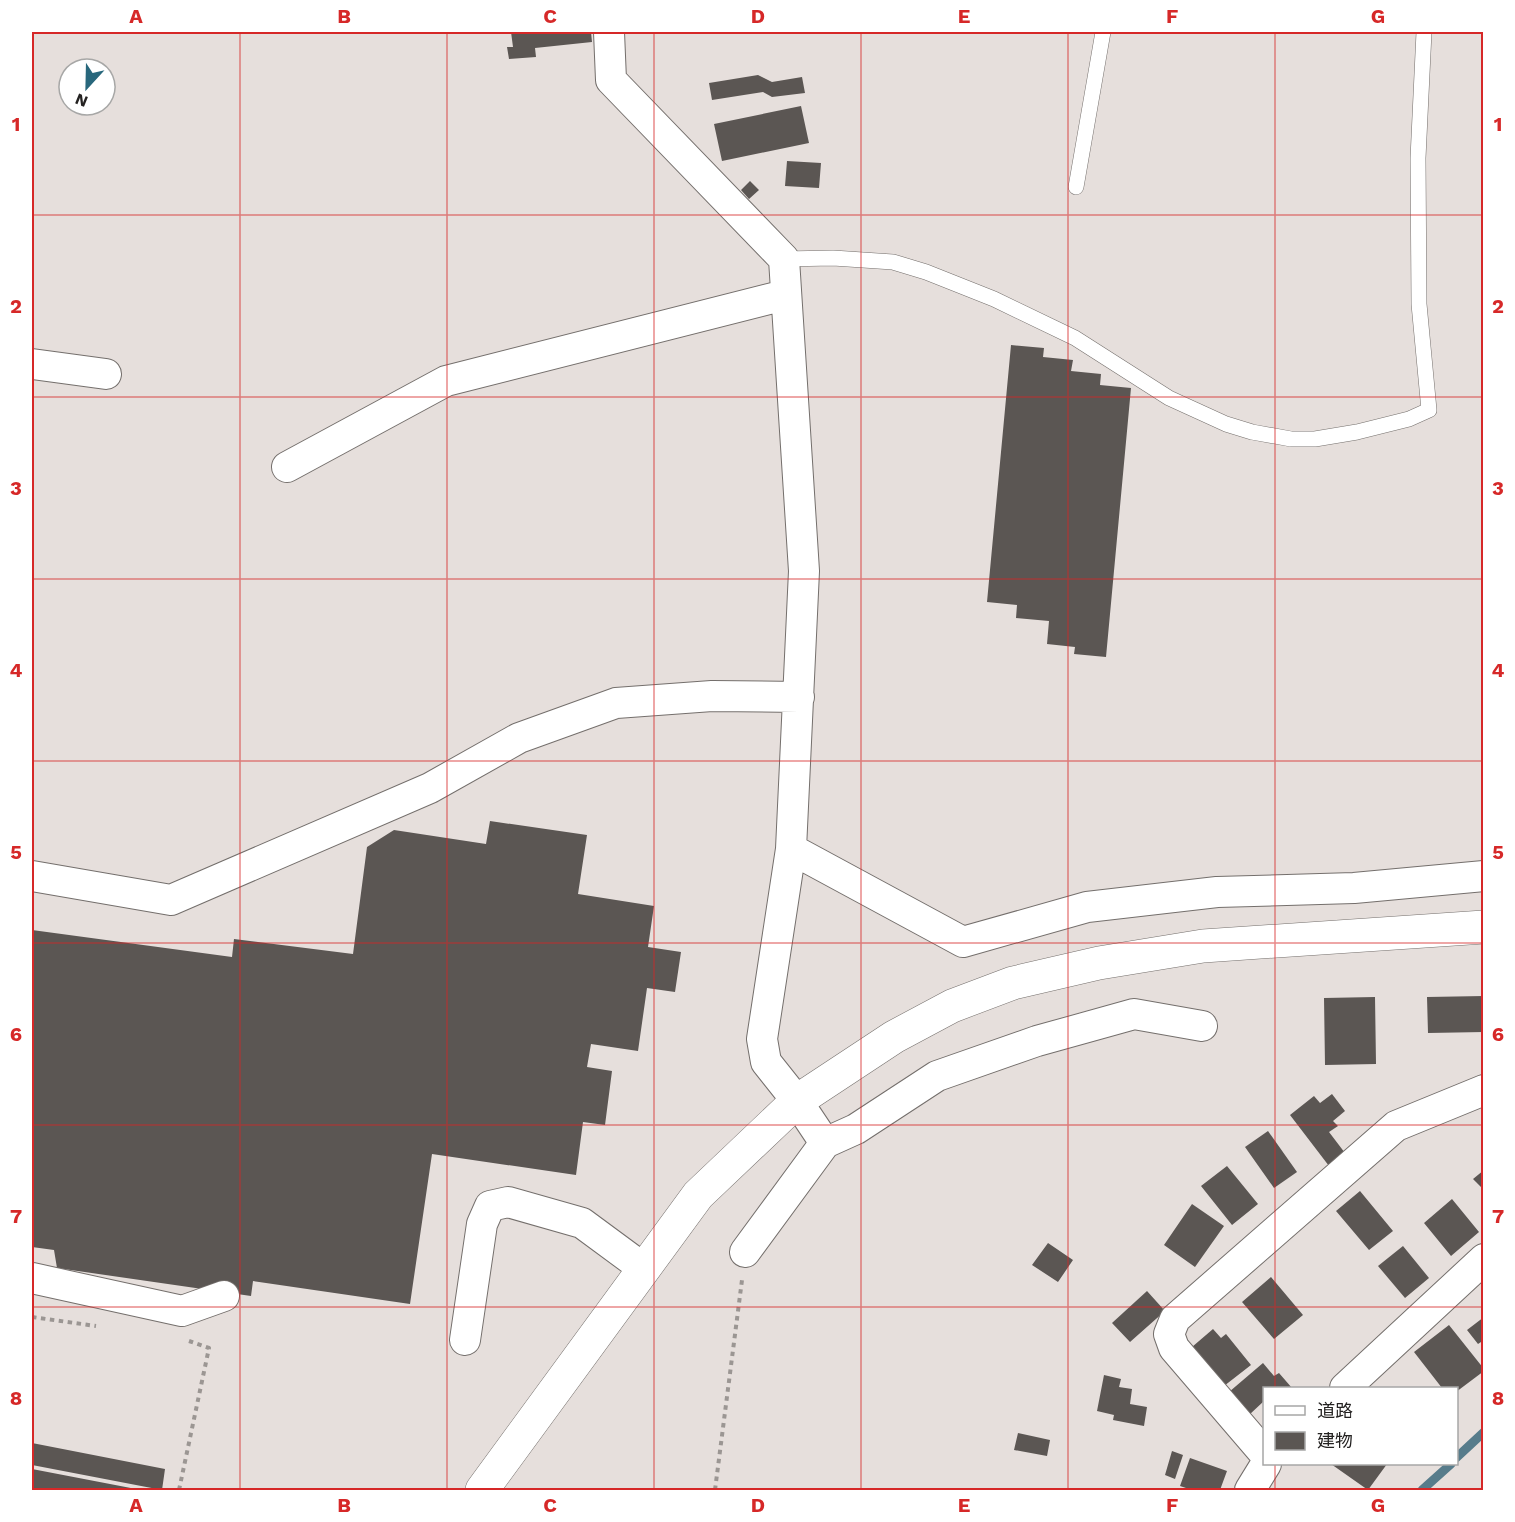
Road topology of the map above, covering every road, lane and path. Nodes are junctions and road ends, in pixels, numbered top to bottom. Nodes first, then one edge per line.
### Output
1 (609, 32) edge
2 (1103, 32) edge
3 (1424, 32) edge
4 (1076, 187) dead end
5 (784, 259) junction
6 (785, 295) junction
7 (32, 364) edge
8 (106, 374) dead end
9 (287, 467) dead end
10 (799, 697) junction
11 (791, 849) junction
12 (32, 876) edge
13 (1484, 876) edge
14 (1484, 927) edge
15 (1202, 1026) dead end
16 (1484, 1090) edge
17 (797, 1101) junction
18 (825, 1143) junction
19 (745, 1252) joint
20 (1484, 1259) edge
21 (643, 1268) junction
22 (32, 1278) edge
23 (224, 1296) dead end
24 (32, 1317) edge
25 (102, 1326) dead end
26 (181, 1338) dead end
27 (465, 1340) dead end
28 (1347, 1387) edge
29 (1263, 1452) edge
30 (1265, 1465) edge
31 (179, 1491) edge
32 (482, 1491) edge
33 (715, 1491) edge
34 (1250, 1491) edge

1 - 5 street
2 - 4 lane
3 - 5 lane
5 - 6 street
6 - 9 street
6 - 10 street
7 - 8 street
10 - 11 street
10 - 12 street
11 - 13 street
11 - 17 street
14 - 17 street
15 - 18 street
16 - 29 street
17 - 18 street
17 - 21 street
18 - 19 street
19 - 33 path
20 - 28 street
21 - 27 street
21 - 32 street
22 - 23 street
24 - 25 path
26 - 31 path
30 - 34 street

